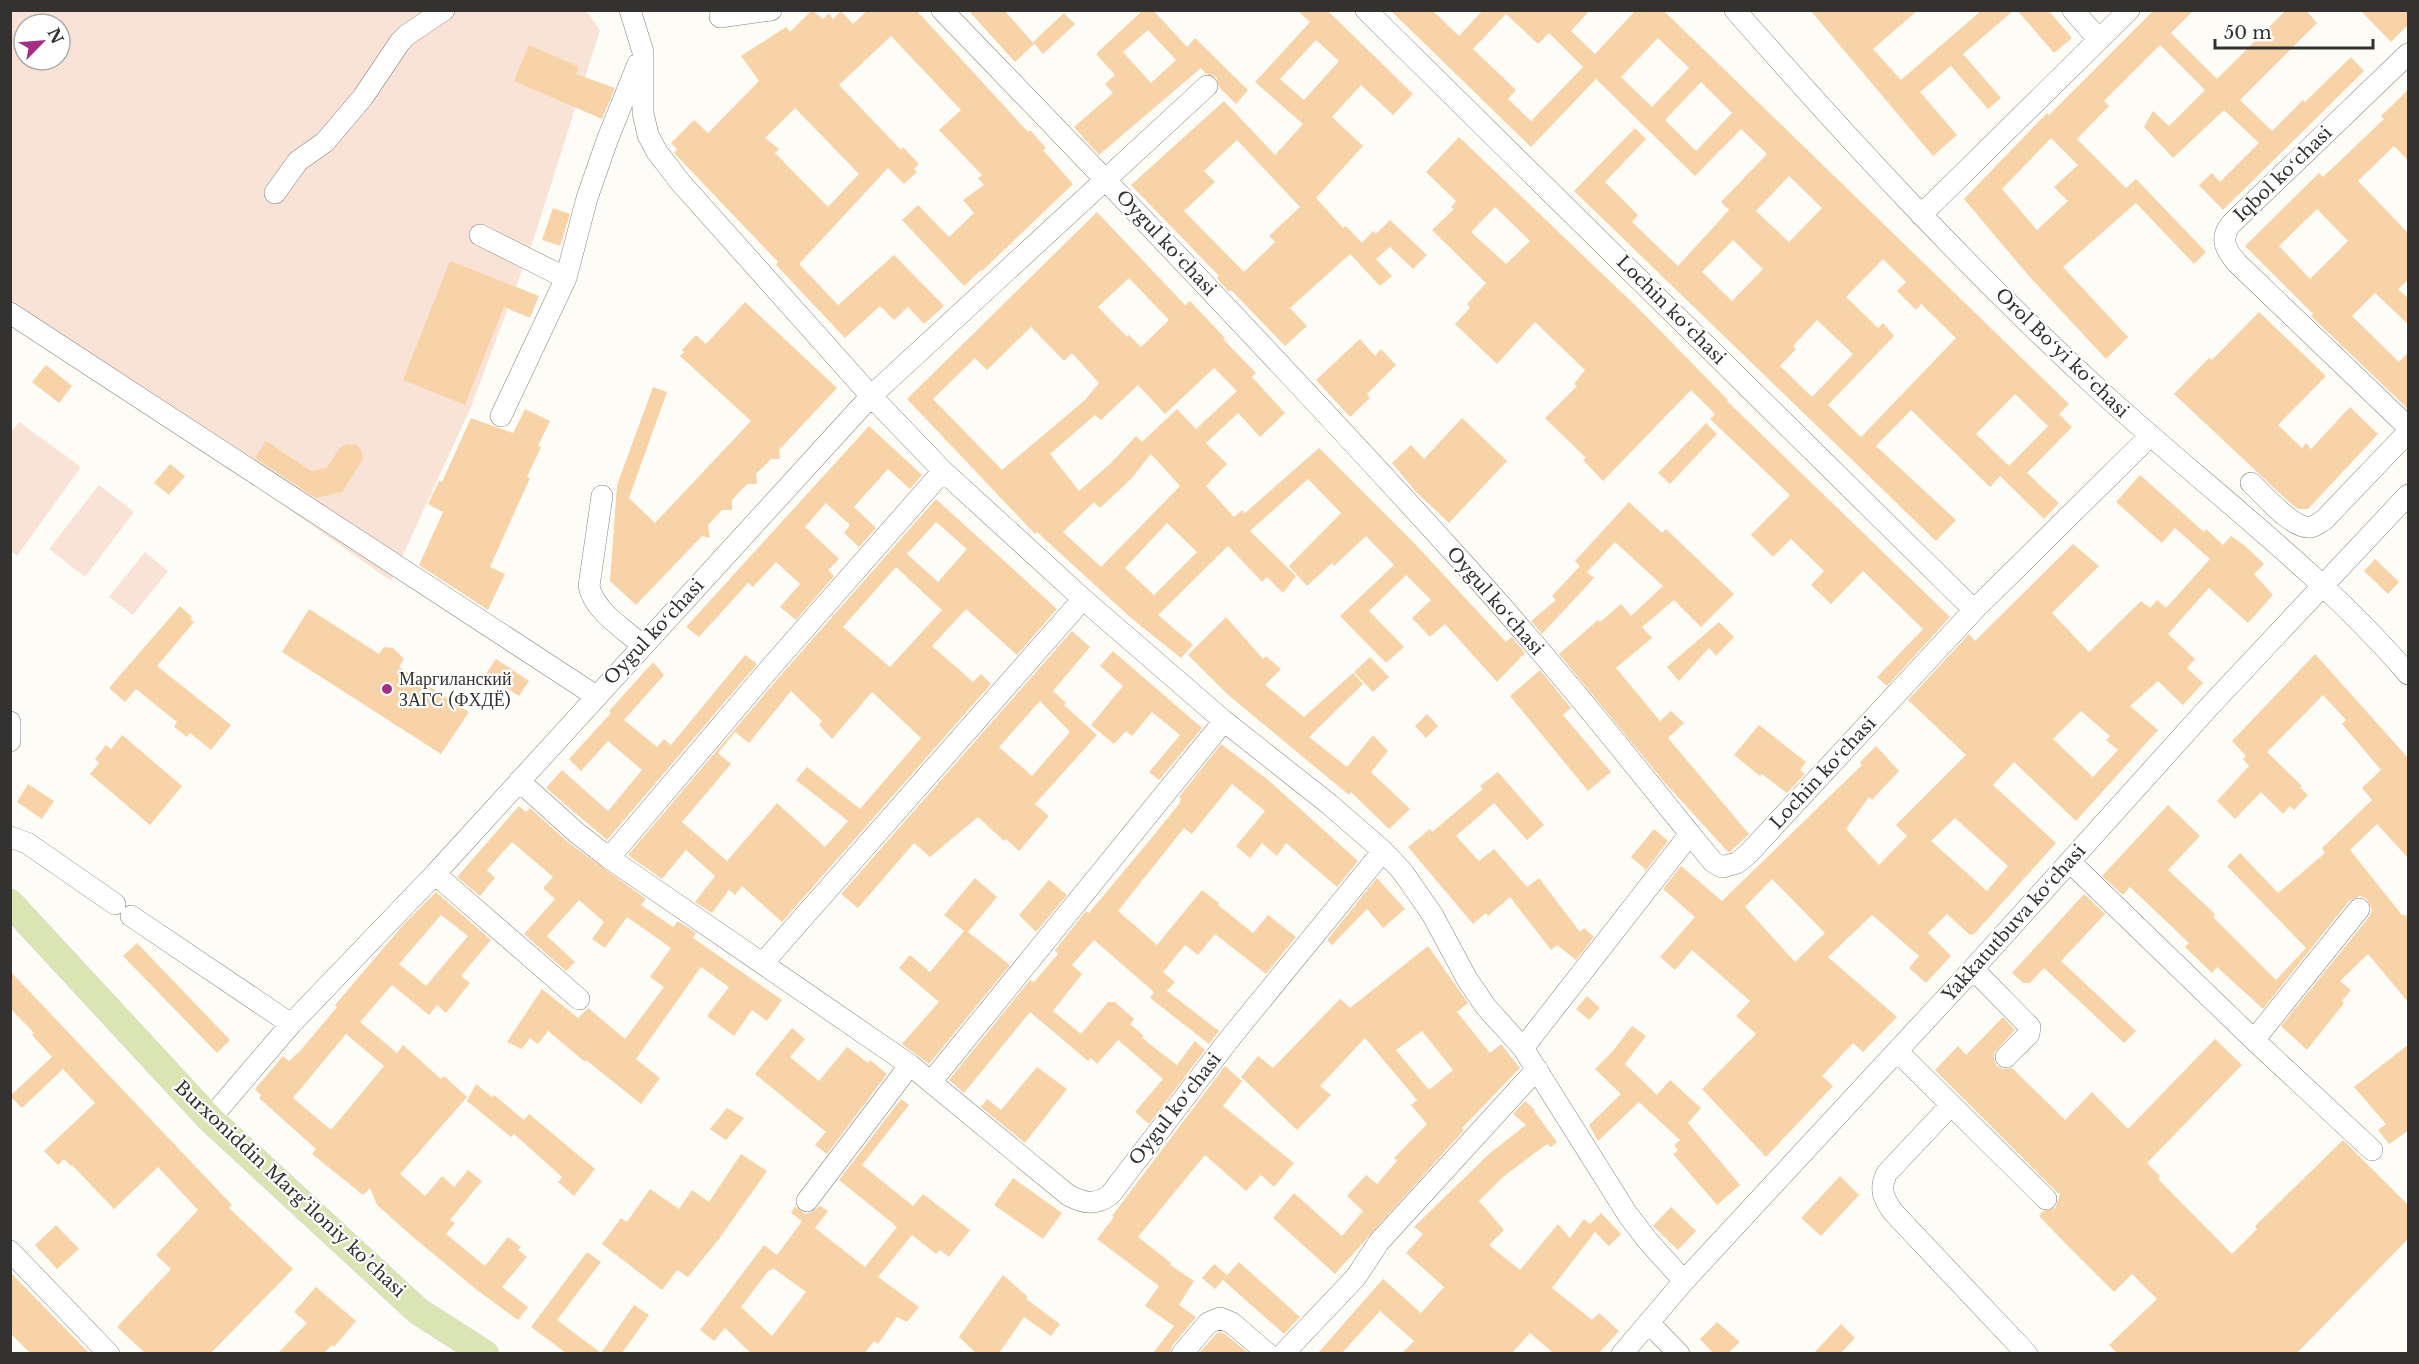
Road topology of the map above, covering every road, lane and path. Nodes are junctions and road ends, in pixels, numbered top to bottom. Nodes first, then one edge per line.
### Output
1 (444, 10) edge
2 (630, 10) edge
3 (771, 10) edge
4 (942, 10) edge
5 (1366, 10) edge
6 (1736, 10) edge
7 (2073, 10) edge
8 (2129, 10) edge
9 (720, 17) dead end
10 (2099, 40) junction
11 (643, 52) junction
12 (2409, 54) edge
13 (1207, 86) dead end
14 (648, 135) junction
15 (608, 138) junction
16 (1104, 178) junction
17 (275, 194) dead end
18 (1921, 215) junction
19 (480, 235) dead end
20 (566, 278) junction
21 (10, 313) edge
22 (871, 396) junction
23 (501, 416) dead end
24 (2409, 430) edge
25 (2150, 436) junction
26 (943, 471) junction
27 (2251, 483) dead end
28 (2409, 495) edge
29 (603, 496) dead end
30 (2324, 586) junction
31 (1083, 599) junction
32 (1974, 610) junction
33 (642, 645) junction
34 (2409, 674) edge
35 (596, 696) junction
36 (1224, 721) junction
37 (10, 722) edge
38 (10, 741) edge
39 (519, 781) junction
40 (1690, 834) junction
41 (10, 837) edge
42 (1383, 851) junction
43 (609, 858) junction
44 (2070, 862) junction
45 (435, 874) junction
46 (10, 903) edge
47 (2359, 909) dead end
48 (763, 963) junction
49 (1973, 969) junction
50 (579, 999) dead end
51 (291, 1024) junction
52 (2254, 1040) junction
53 (1523, 1048) junction
54 (1897, 1051) junction
55 (2006, 1057) dead end
56 (910, 1065) junction
57 (1537, 1069) junction
58 (931, 1082) junction
59 (1951, 1105) junction
60 (210, 1119) junction
61 (2372, 1150) dead end
62 (2046, 1198) dead end
63 (807, 1201) dead end
64 (10, 1251) edge
65 (1684, 1281) junction
66 (1649, 1323) junction
67 (109, 1353) edge
68 (485, 1353) edge
69 (1182, 1353) edge
70 (1268, 1353) edge
71 (1283, 1353) edge
72 (1622, 1353) edge
73 (1679, 1353) edge
74 (2027, 1353) edge

1 - 17 street
2 - 11 street
3 - 9 street
4 - 16 street, Oygul koʻchasi
5 - 32 street, Lochin koʻchasi
6 - 18 street, Orol Boʻyi koʻchasi
7 - 10 street
8 - 10 street
10 - 18 street
11 - 14 street
11 - 15 street
12 - 24 street, Iqbol koʻchasi
13 - 16 street
14 - 15 street
14 - 22 street
15 - 20 street
16 - 22 street, Oygul koʻchasi
16 - 40 street, Oygul koʻchasi
18 - 25 street, Orol Boʻyi koʻchasi
19 - 20 street
20 - 23 street
21 - 35 street
22 - 26 street
22 - 33 street, Oygul koʻchasi
24 - 27 street
25 - 30 street, Orol Boʻyi koʻchasi
25 - 32 street, Lochin koʻchasi
26 - 31 street
26 - 43 street
28 - 30 street, Yakkatutbuva koʻchasi
29 - 33 street
30 - 34 street, Orol Boʻyi koʻchasi
30 - 44 street, Yakkatutbuva koʻchasi
31 - 36 street
31 - 48 street
32 - 40 street, Lochin koʻchasi
33 - 35 street, Oygul koʻchasi
35 - 39 street, Oygul koʻchasi
36 - 42 street
36 - 58 street
37 - 38 street
39 - 43 street, Oygul koʻchasi
39 - 45 street
40 - 53 street
41 - 51 street
42 - 53 street
42 - 58 street, Oygul koʻchasi
43 - 48 street, Oygul koʻchasi
44 - 49 street, Yakkatutbuva koʻchasi
44 - 52 street
45 - 50 street
45 - 51 street
46 - 60 main road, Burxoniddin Marg’iloniy ko’chasi
47 - 52 street
48 - 56 street, Oygul koʻchasi
49 - 54 street, Yakkatutbuva koʻchasi
49 - 55 street
51 - 60 street
52 - 61 street
53 - 57 street
54 - 59 street
54 - 65 street, Yakkatutbuva koʻchasi
56 - 58 street, Oygul koʻchasi
56 - 63 street
57 - 65 street
57 - 71 street
59 - 62 street
59 - 74 street
60 - 68 main road, Burxoniddin Marg’iloniy ko’chasi
64 - 67 street
65 - 66 street, Yakkatutbuva koʻchasi
66 - 72 street, Yakkatutbuva koʻchasi
66 - 73 street
69 - 70 street

